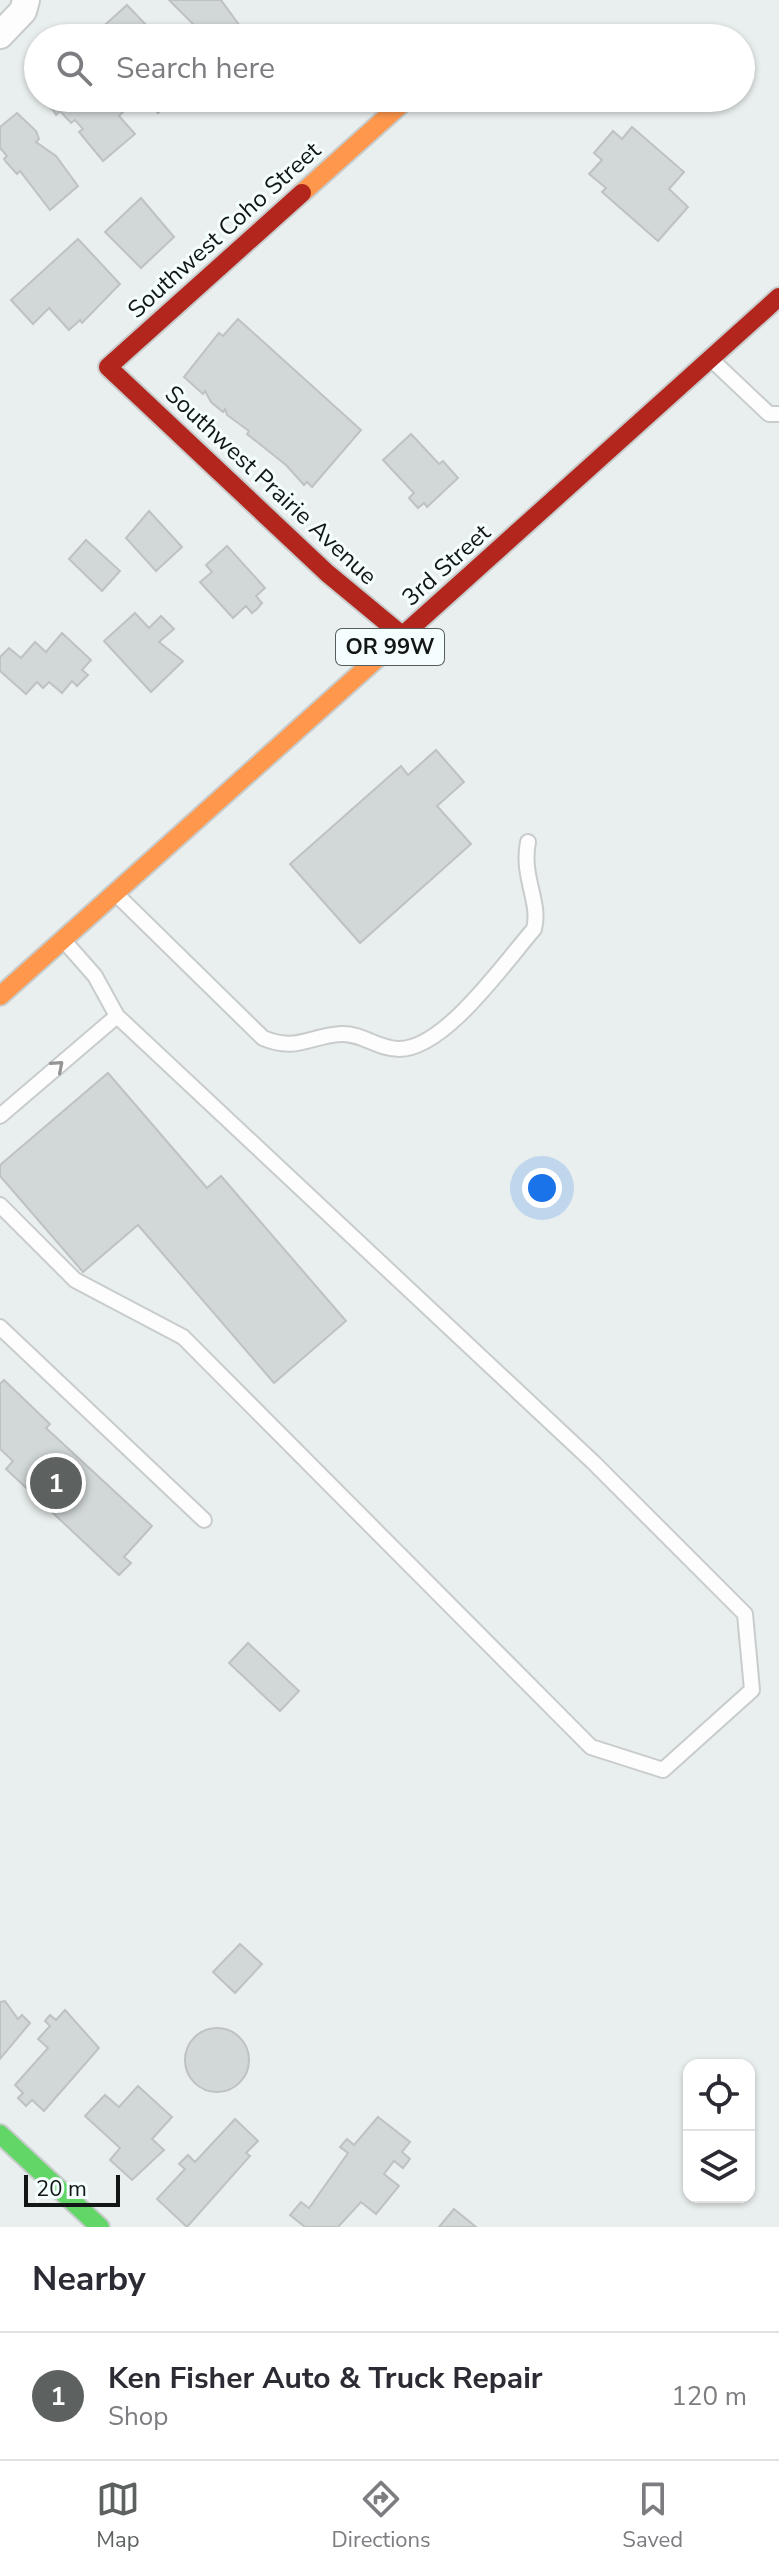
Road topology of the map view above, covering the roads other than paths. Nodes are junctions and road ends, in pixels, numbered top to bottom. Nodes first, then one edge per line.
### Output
1 (26, 0) edge
2 (0, 35) edge
3 (392, 112) edge
4 (779, 297) edge
5 (711, 359) junction
6 (108, 367) joint
7 (779, 414) edge
8 (403, 636) junction
9 (528, 842) dead end
10 (115, 893) junction
11 (63, 940) junction
12 (0, 996) edge
13 (117, 1016) junction
14 (0, 1116) edge
15 (0, 1205) edge
16 (0, 1327) edge
17 (204, 1520) dead end
18 (0, 2134) edge
19 (100, 2227) edge

1 - 2 street
3 - 6 main road, Southwest Coho Street
4 - 5 main road, 3rd Street / OR 99W
5 - 7 lane
5 - 8 main road, 3rd Street / OR 99W
6 - 8 main road, Southwest Prairie Avenue
8 - 10 main road, 3rd Street / OR 99W
9 - 10 lane
10 - 11 main road, 3rd Street / OR 99W
11 - 12 main road, 3rd Street / OR 99W
11 - 13 lane
14 -> 13 lane
13 - 15 lane
16 - 17 lane
18 - 19 main road

